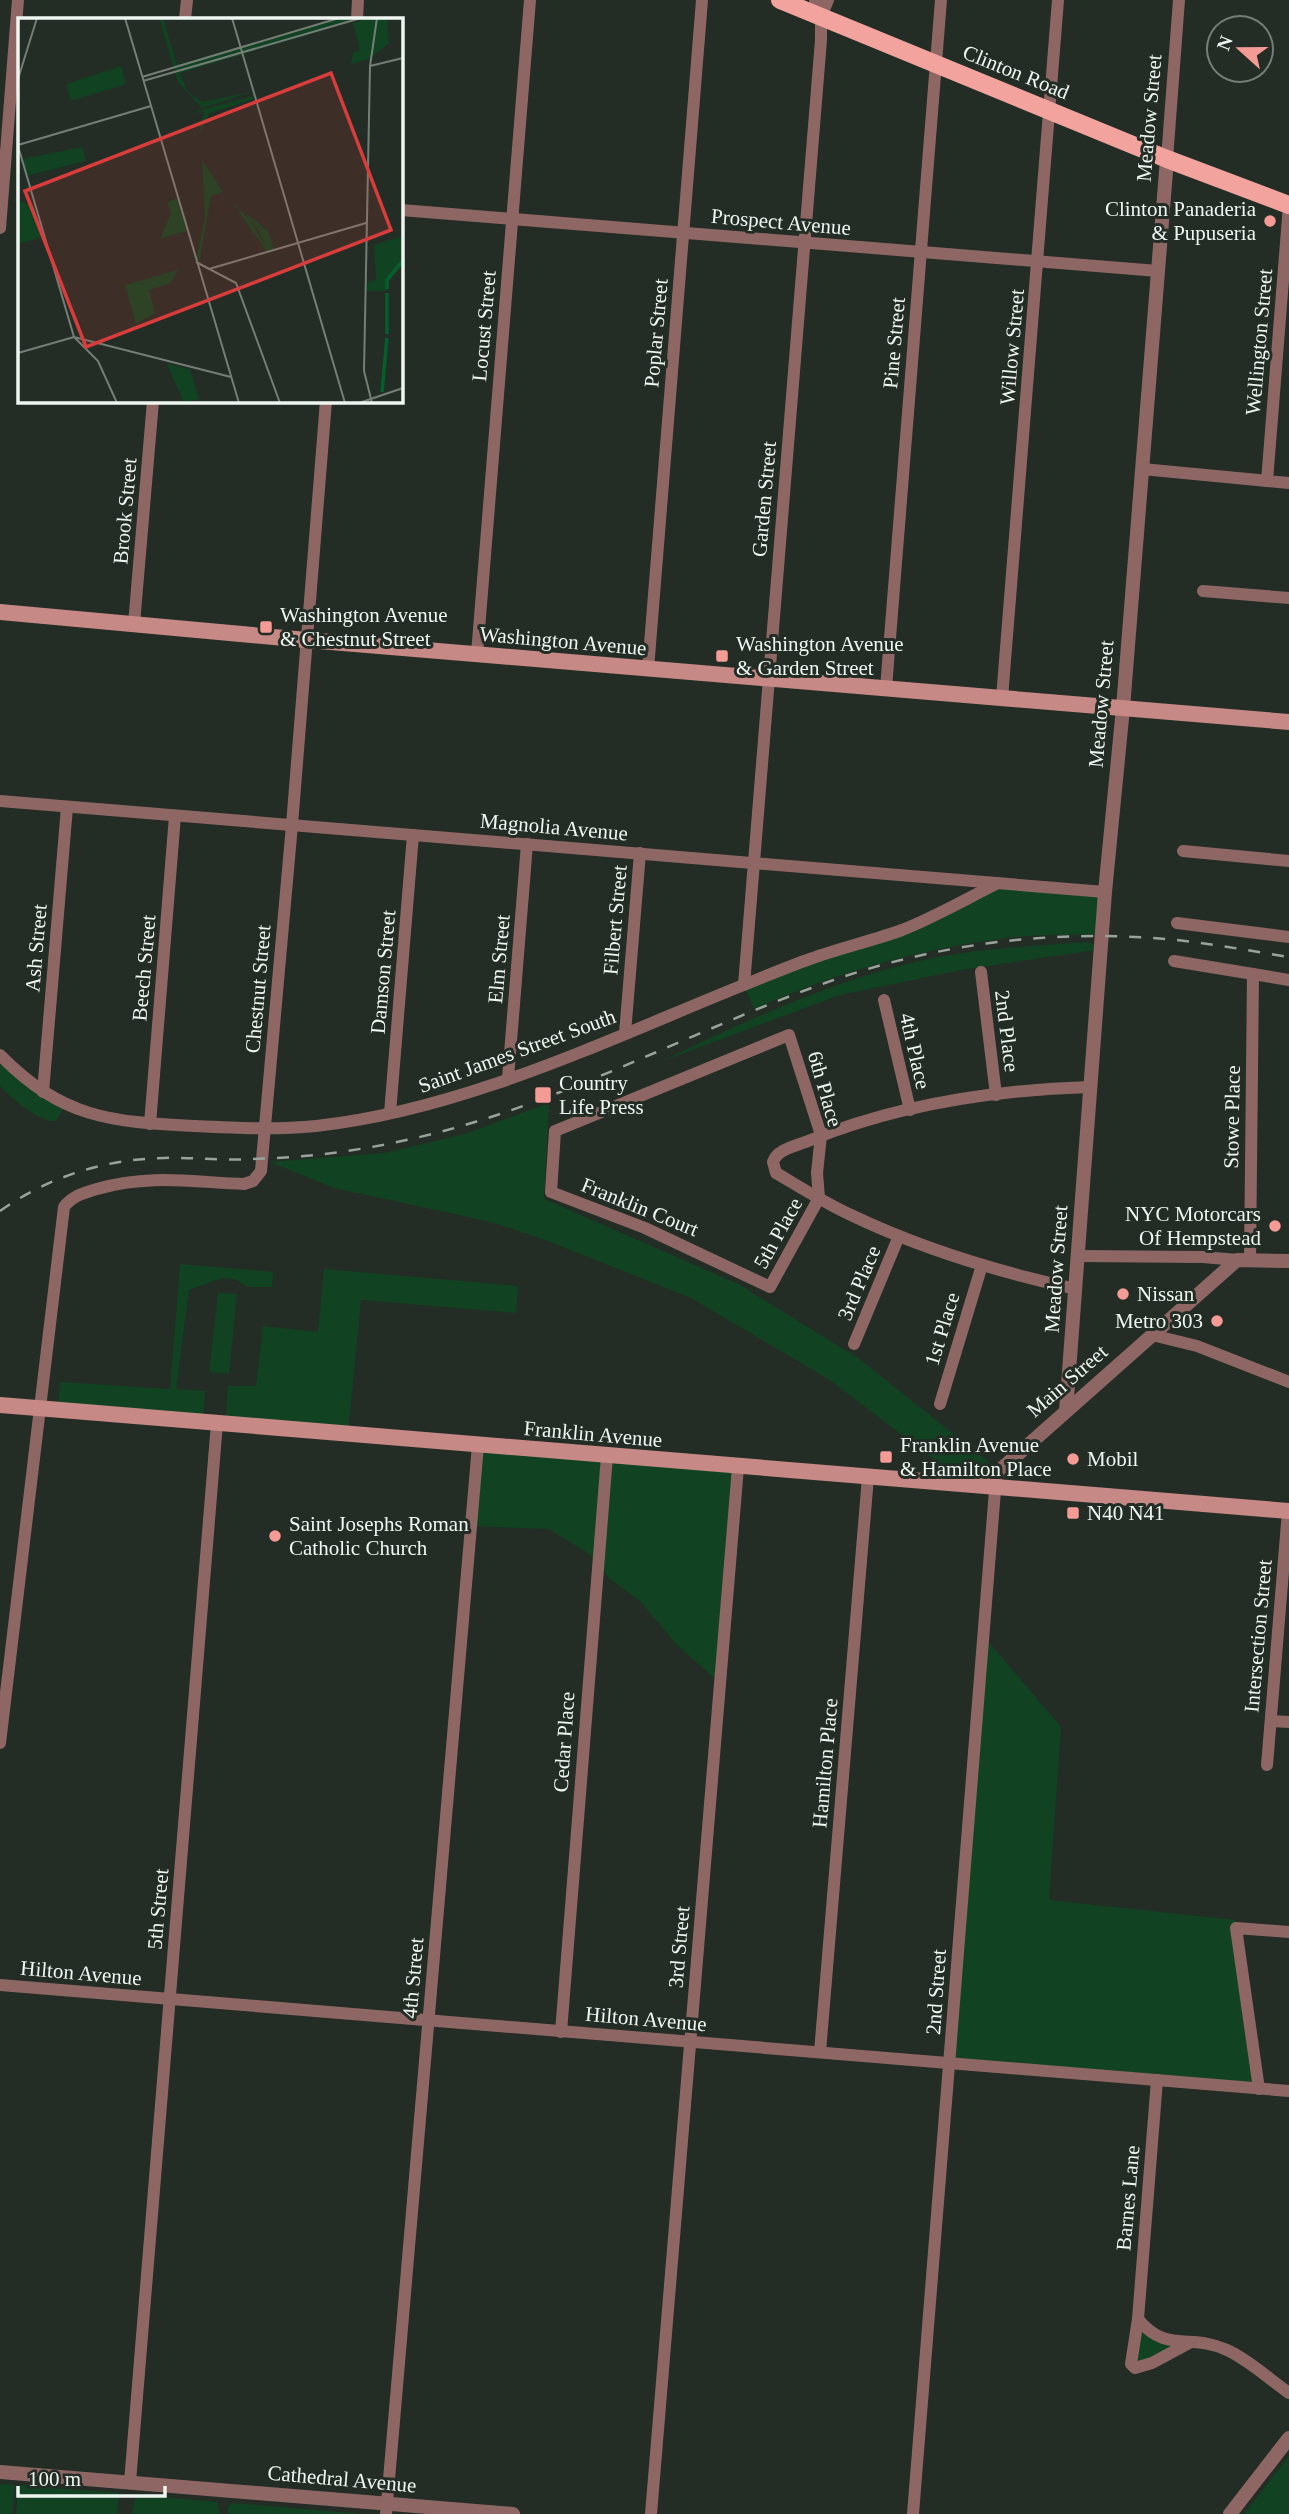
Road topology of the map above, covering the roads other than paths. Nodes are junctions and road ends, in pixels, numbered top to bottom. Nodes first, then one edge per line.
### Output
1 (18, 0) edge
2 (187, 0) edge
3 (358, 0) edge
4 (530, 0) edge
5 (702, 0) edge
6 (780, 0) edge
7 (941, 0) edge
8 (1058, 0) edge
9 (1180, 0) edge
10 (821, 6) edge
11 (185, 18) edge
12 (357, 18) edge
13 (936, 64) junction
14 (1050, 111) junction
15 (1167, 159) junction
16 (4, 178) junction
17 (18, 180) edge
18 (1289, 205) edge
19 (402, 210) edge
20 (512, 219) junction
21 (0, 228) edge
22 (683, 233) junction
23 (804, 243) junction
24 (921, 252) junction
25 (1038, 262) junction
26 (1158, 271) junction
27 (153, 402) edge
28 (326, 402) edge
29 (1142, 469) junction
30 (1267, 481) junction
31 (1289, 483) edge
32 (1203, 591) dead end
33 (1289, 598) edge
34 (0, 612) edge
35 (134, 624) junction
36 (307, 640) junction
37 (477, 654) junction
38 (648, 669) junction
39 (769, 679) junction
40 (886, 688) junction
41 (1002, 698) junction
42 (1122, 708) junction
43 (1289, 722) edge
44 (0, 801) edge
45 (67, 807) junction
46 (175, 816) junction
47 (292, 825) junction
48 (413, 835) junction
49 (527, 844) junction
50 (1183, 851) dead end
51 (640, 853) junction
52 (1289, 861) edge
53 (754, 863) junction
54 (953, 880) junction
55 (998, 883) junction
56 (1105, 892) junction
57 (952, 906) junction
58 (1177, 923) dead end
59 (1289, 937) edge
60 (1174, 961) dead end
61 (981, 972) dead end
62 (1253, 974) junction
63 (1289, 979) edge
64 (744, 985) junction
65 (884, 1000) dead end
66 (625, 1033) junction
67 (789, 1035) joint
68 (0, 1055) edge
69 (508, 1078) junction
70 (1089, 1087) junction
71 (43, 1092) junction
72 (996, 1095) junction
73 (910, 1110) junction
74 (390, 1113) junction
75 (150, 1124) junction
76 (265, 1129) junction
77 (821, 1135) junction
78 (819, 1198) junction
79 (899, 1236) junction
80 (1078, 1256) junction
81 (1243, 1260) junction
82 (1289, 1261) edge
83 (982, 1265) junction
84 (770, 1287) joint
85 (1076, 1289) junction
86 (1152, 1335) junction
87 (854, 1344) dead end
88 (1289, 1382) edge
89 (940, 1404) dead end
90 (0, 1405) edge
91 (40, 1409) junction
92 (1066, 1411) junction
93 (217, 1423) junction
94 (478, 1445) junction
95 (607, 1456) junction
96 (738, 1467) junction
97 (868, 1477) junction
98 (991, 1482) junction
99 (1288, 1511) edge
100 (1271, 1720) junction
101 (1289, 1722) edge
102 (0, 1743) edge
103 (1267, 1765) dead end
104 (1289, 1932) edge
105 (0, 1985) edge
106 (169, 1999) junction
107 (428, 2021) junction
108 (561, 2032) junction
109 (690, 2042) junction
110 (820, 2052) junction
111 (950, 2063) junction
112 (1157, 2080) junction
113 (1259, 2089) junction
114 (1289, 2091) edge
115 (1138, 2319) junction
116 (1191, 2342) junction
117 (1289, 2393) edge
118 (1289, 2438) edge
119 (0, 2472) edge
120 (130, 2482) junction
121 (386, 2509) edge
122 (513, 2514) edge
123 (651, 2514) edge
124 (913, 2514) edge
125 (1230, 2514) edge

1 - 16 street
2 - 11 street
3 - 12 street
4 - 20 street, Locust Street
5 - 22 street, Poplar Street
6 - 10 main road, Clinton Road
7 - 13 street, Pine Street
8 - 14 street, Willow Street
9 - 15 street, Meadow Street
10 - 13 main road, Clinton Road
10 - 23 street, Garden Street
13 - 14 main road, Clinton Road
13 - 24 street, Pine Street
14 - 15 main road, Clinton Road
14 - 25 street, Willow Street
15 - 18 main road, Clinton Road
15 - 26 street, Meadow Street
16 - 17 street
16 - 21 street
18 - 30 street, Wellington Street
19 - 20 street, Prospect Avenue
20 - 22 street, Prospect Avenue
20 - 37 street, Locust Street
22 - 23 street, Prospect Avenue
22 - 38 street, Poplar Street
23 - 24 street, Prospect Avenue
23 - 39 street, Garden Street
24 - 25 street, Prospect Avenue
24 - 40 street, Pine Street
25 - 26 street, Prospect Avenue
25 - 41 street, Willow Street
26 - 29 street, Meadow Street
27 - 35 street, Brook Street
28 - 36 street, Chestnut Street
29 - 30 street
29 - 42 street, Meadow Street
30 - 31 street
32 - 33 street
34 - 35 main road, Washington Avenue
35 - 36 main road, Washington Avenue
36 - 37 main road, Washington Avenue
36 - 47 street, Chestnut Street
37 - 38 main road, Washington Avenue
38 - 39 main road, Washington Avenue
39 - 40 main road, Washington Avenue
39 - 53 street, Garden Street
40 - 41 main road, Washington Avenue
41 - 42 main road, Washington Avenue
42 - 43 main road, Washington Avenue
42 - 56 street, Meadow Street
44 - 45 street, Magnolia Avenue
45 - 46 street, Magnolia Avenue
45 - 71 street, Ash Street
46 - 47 street, Magnolia Avenue
46 - 75 street, Beech Street
47 - 48 street, Magnolia Avenue
47 - 76 street, Chestnut Street
48 - 49 street, Magnolia Avenue
48 - 74 street, Damson Street
49 - 51 street, Magnolia Avenue
49 - 69 street, Elm Street
50 - 52 street
51 - 53 street, Magnolia Avenue
51 - 66 street, Filbert Street
53 - 54 street, Magnolia Avenue
53 - 64 street, Garden Street
54 - 55 street, Magnolia Avenue
54 - 57 street
55 - 56 street, Magnolia Avenue
55 - 57 street, Saint James Street South
56 - 70 street, Meadow Street
57 - 64 street, Saint James Street South
58 - 59 street
60 - 62 street
61 - 72 street, 2nd Place
62 - 63 street
62 - 81 street, Stowe Place
64 - 66 street, Saint James Street South
65 - 73 street, 4th Place
66 - 69 street, Saint James Street South
67 - 77 street, 6th Place
67 - 84 street, Franklin Court
68 - 71 street, Saint James Street South
69 - 74 street, Saint James Street South
70 - 72 street
70 - 80 street, Meadow Street
71 - 75 street, Saint James Street South
72 - 73 street
73 - 77 street
74 - 76 street, Saint James Street South
75 - 76 street, Saint James Street South
76 - 91 street, Chestnut Street
77 - 78 street, 6th Place
77 - 78 street
78 - 79 street
78 - 84 street, 5th Place
79 - 83 street
79 - 87 street, 3rd Place
80 - 81 street
80 - 85 street, Meadow Street
81 - 82 street
81 - 86 street, Main Street
83 - 85 street
83 - 89 street, 1st Place
85 - 92 street, Meadow Street
86 - 88 street
86 - 92 street, Main Street
90 - 91 main road, Franklin Avenue
91 - 93 main road, Franklin Avenue
91 - 102 street
92 - 98 street, Main Street
93 - 94 main road, Franklin Avenue
93 - 106 street, 5th Street
94 - 95 main road, Franklin Avenue
94 - 107 street, 4th Street
95 - 96 main road, Franklin Avenue
95 - 108 street, Cedar Place
96 - 97 main road, Franklin Avenue
96 - 109 street, 3rd Street
97 - 98 main road, Franklin Avenue
97 - 110 street, Hamilton Place
98 - 99 main road, Franklin Avenue
98 - 111 street, 2nd Street
99 - 100 street, Intersection Street
100 - 101 street
100 - 103 street, Intersection Street
104 - 113 street
105 - 106 street, Hilton Avenue
106 - 107 street, Hilton Avenue
106 - 120 street, 5th Street
107 - 108 street, Hilton Avenue
107 - 121 street, 4th Street
108 - 109 street, Hilton Avenue
109 - 110 street, Hilton Avenue
109 - 123 street, 3rd Street
110 - 111 street, Hilton Avenue
111 - 112 street, Hilton Avenue
111 - 124 street, 2nd Street
112 - 113 street, Hilton Avenue
112 - 115 street, Barnes Lane
113 - 114 street, Hilton Avenue
115 - 116 street
115 - 116 street, Barnes Lane
116 - 117 street
118 - 125 street
119 - 120 street, Cathedral Avenue
120 - 121 street, Cathedral Avenue
121 - 122 street, Cathedral Avenue

